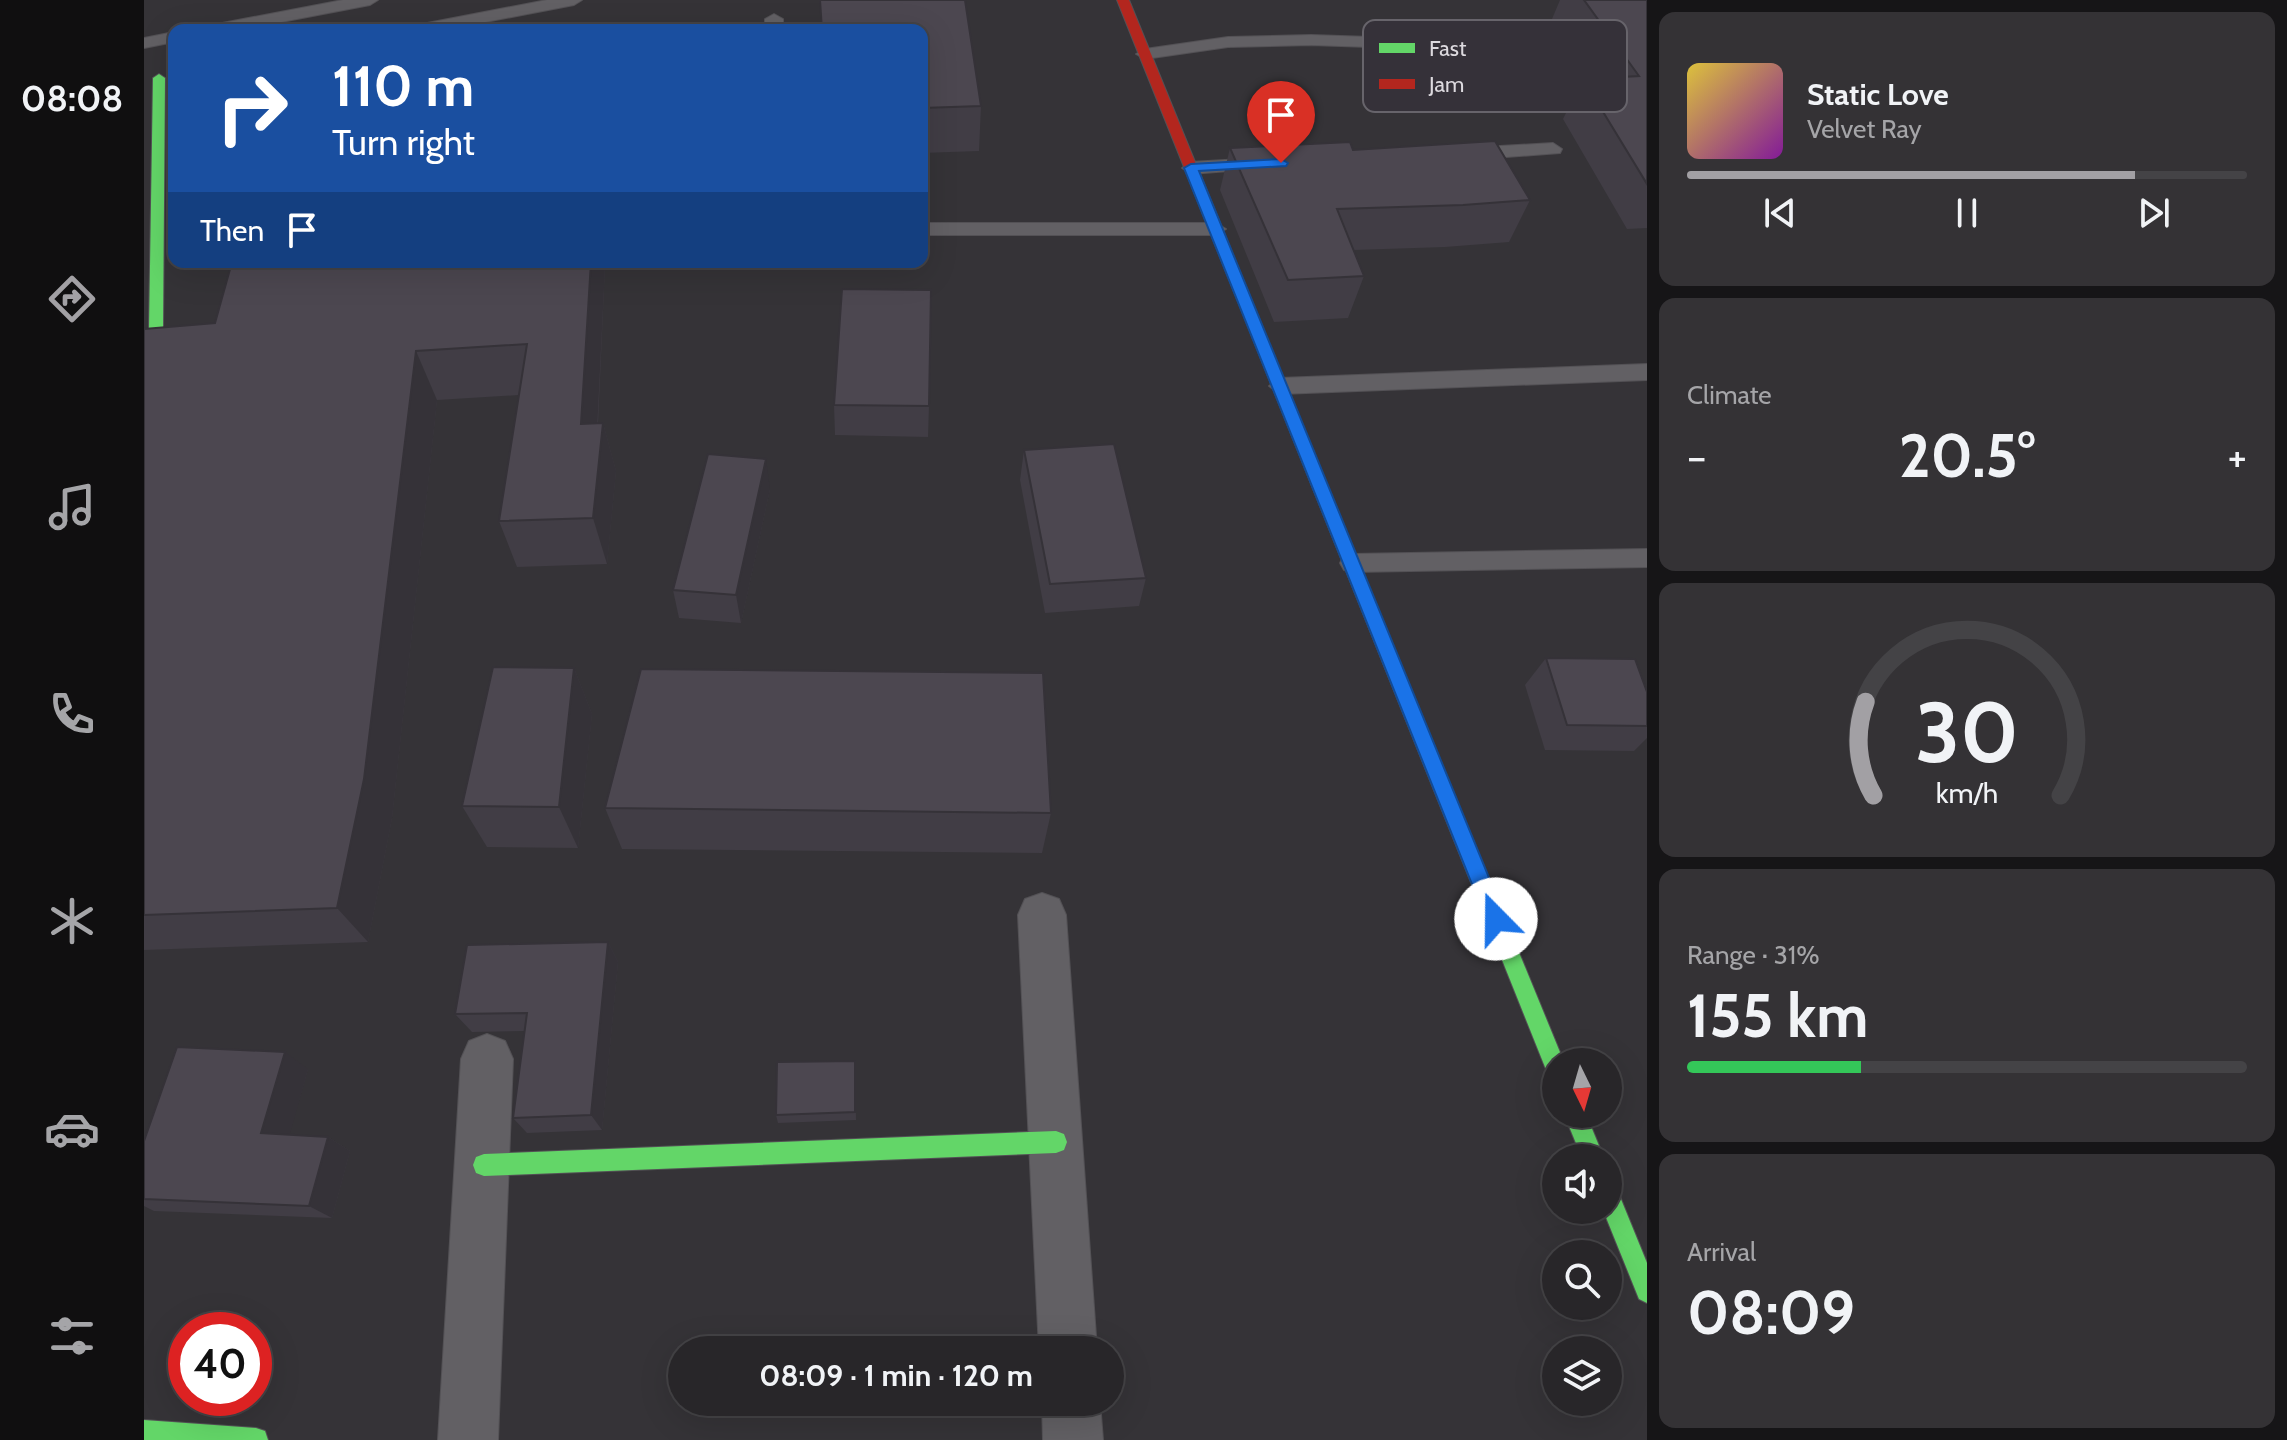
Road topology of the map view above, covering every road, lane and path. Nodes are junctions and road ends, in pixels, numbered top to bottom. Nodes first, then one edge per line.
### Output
1 (370, 0) edge
2 (574, 0) edge
3 (1123, 0) edge
4 (244, 24) edge
5 (448, 24) edge
6 (168, 38) edge
7 (1363, 42) edge
8 (144, 43) edge
9 (1145, 54) junction
10 (159, 78) edge
11 (1553, 149) dead end
12 (1443, 155) edge
13 (1285, 163) edge
14 (1191, 168) junction
15 (928, 229) edge
16 (1216, 229) junction
17 (144, 344) edge
18 (1647, 372) edge
19 (1280, 386) junction
20 (1647, 558) edge
21 (1352, 563) junction
22 (1042, 915) dead end
23 (1548, 1048) edge
24 (487, 1059) dead end
25 (1056, 1142) junction
26 (484, 1165) junction
27 (1626, 1220) edge
28 (1647, 1291) edge
29 (1067, 1336) edge
30 (1072, 1416) edge
31 (144, 1432) edge
32 (256, 1440) edge
33 (468, 1440) edge
34 (1073, 1440) edge

1 - 4 lane
2 - 5 lane
3 - 9 street
6 - 8 lane
7 - 9 lane
9 - 14 street
10 - 17 street
11 - 12 lane
13 - 14 lane
14 - 16 street
15 - 16 lane
16 - 19 street
18 - 19 lane
19 - 21 street
20 - 21 lane
21 - 23 street
22 - 25 street
24 - 26 street
25 - 26 street
25 - 29 street
26 - 33 street
27 - 28 street
30 - 34 street
31 - 32 street

